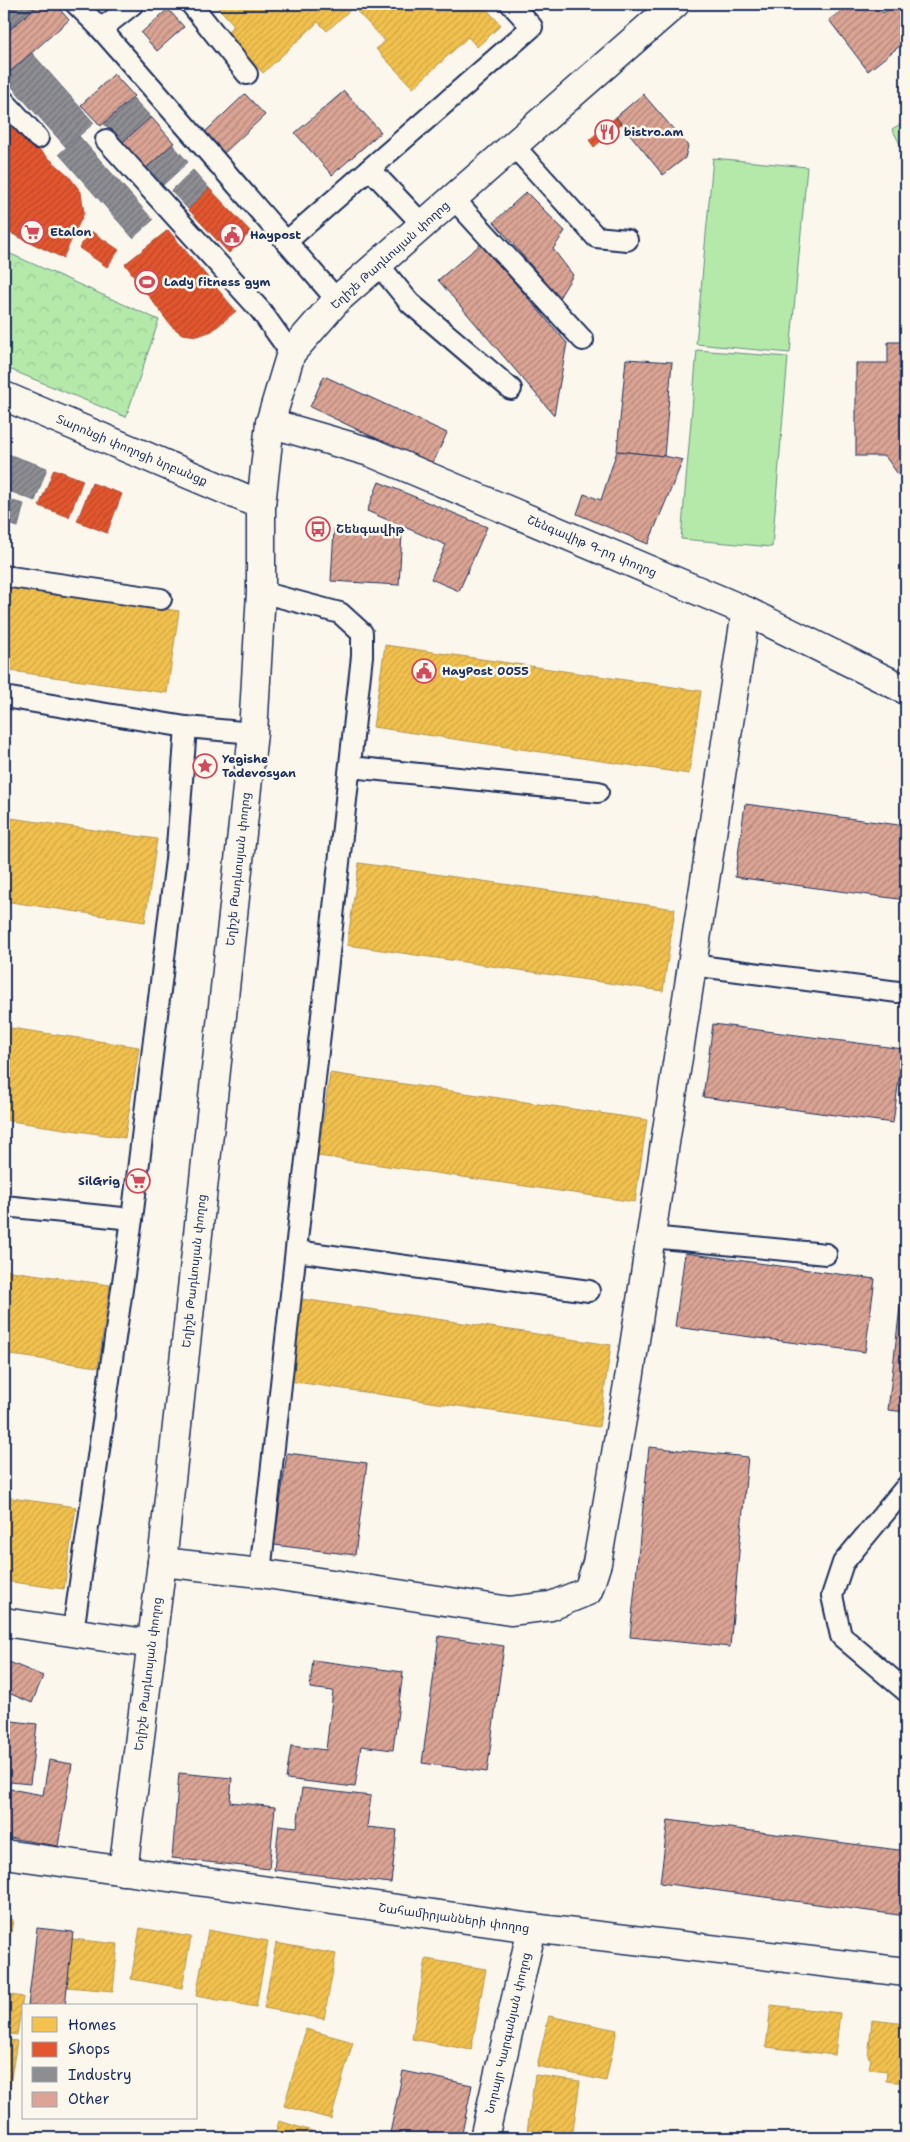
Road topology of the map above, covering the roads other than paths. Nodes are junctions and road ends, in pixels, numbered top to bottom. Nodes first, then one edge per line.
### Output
1 (76, 4) edge
2 (133, 4) edge
3 (191, 4) edge
4 (511, 4) edge
5 (675, 4) edge
6 (101, 29) junction
7 (247, 74) dead end
8 (4, 101) edge
9 (38, 138) dead end
10 (106, 140) dead end
11 (513, 145) junction
12 (371, 170) junction
13 (454, 198) junction
14 (423, 225) junction
15 (627, 240) dead end
16 (286, 242) junction
17 (378, 264) junction
18 (338, 300) junction
19 (583, 340) dead end
20 (291, 353) junction
21 (511, 389) dead end
22 (4, 396) edge
23 (270, 423) junction
24 (261, 505) junction
25 (4, 576) edge
26 (261, 592) junction
27 (161, 599) dead end
28 (746, 611) junction
29 (906, 690) edge
30 (4, 697) edge
31 (186, 727) junction
32 (253, 733) junction
33 (350, 767) junction
34 (598, 792) dead end
35 (692, 964) junction
36 (898, 992) dead end
37 (4, 1206) edge
38 (132, 1219) junction
39 (651, 1237) junction
40 (296, 1251) junction
41 (826, 1254) dead end
42 (590, 1291) dead end
43 (906, 1487) edge
44 (162, 1562) junction
45 (260, 1573) junction
46 (4, 1622) edge
47 (73, 1632) junction
48 (152, 1644) junction
49 (906, 1692) edge
50 (4, 1854) edge
51 (123, 1872) junction
52 (532, 1928) junction
53 (906, 1972) edge
54 (484, 2138) edge

1 - 6 lane
2 - 6 lane
3 - 7 lane
4 - 12 lane
5 - 11 street, Եղիշե Թադևոսյան փողոց
6 - 16 lane
8 - 9 lane
10 - 20 lane
11 - 13 street, Եղիշե Թադևոսյան փողոց
11 - 15 lane
12 - 14 lane
12 - 16 lane
13 - 14 street, Եղիշե Թադևոսյան փողոց
13 - 19 lane
14 - 17 street, Եղիշե Թադևոսյան փողոց
16 - 18 lane
17 - 18 street, Եղիշե Թադևոսյան փողոց
17 - 21 lane
18 - 20 street, Եղիշե Թադևոսյան փողոց
20 - 23 street, Եղիշե Թադևոսյան փողոց
22 - 24 street, Տարոնցի փողոցի նրբանցք
23 - 24 street, Եղիշե Թադևոսյան փողոց
23 - 28 street, Շենգավիթ 9-րդ փողոց
24 - 26 street, Եղիշե Թադևոսյան փողոց
25 - 27 lane
26 - 32 street, Եղիշե Թադևոսյան փողոց
26 - 33 lane
28 - 29 street, Շենգավիթ 9-րդ փողոց
28 - 35 street
30 - 31 lane
31 - 32 lane
31 - 38 lane
32 - 44 street, Եղիշե Թադևոսյան փողոց
33 - 34 lane
33 - 40 lane
35 - 36 lane
35 - 39 street
37 - 38 lane
38 - 47 lane
39 - 41 lane
39 - 45 street
40 - 42 lane
40 - 45 lane
43 - 49 lane
44 - 45 street
44 - 48 street, Եղիշե Թադևոսյան փողոց
46 - 47 street
47 - 48 street
48 - 51 street, Եղիշե Թադևոսյան փողոց
50 - 51 street, Շահամիրյանների փողոց
51 - 52 street, Շահամիրյանների փողոց
52 - 53 street, Շահամիրյանների փողոց
52 - 54 street, Նորայր Կարգանյան փողոց

